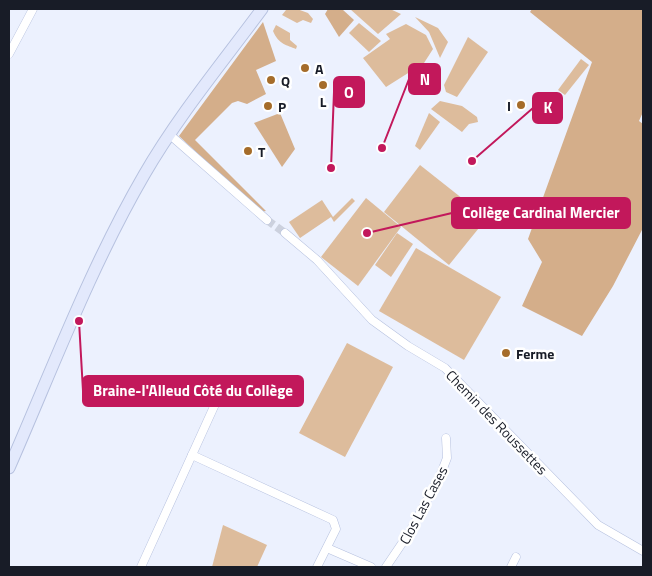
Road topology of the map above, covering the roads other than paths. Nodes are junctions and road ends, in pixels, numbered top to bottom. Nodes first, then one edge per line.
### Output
1 (33, 9) edge
2 (262, 9) edge
3 (12, 39) edge
4 (9, 54) edge
5 (169, 134) junction
6 (267, 220) tunnel mouth
7 (285, 233) tunnel mouth
8 (239, 382) dead end
9 (446, 438) dead end
10 (192, 455) junction
11 (9, 468) edge
12 (327, 548) junction
13 (643, 551) edge
14 (516, 557) dead end
15 (141, 567) edge
16 (317, 567) edge
17 (371, 567) edge
18 (386, 567) edge
19 (511, 567) edge

1 - 3 street
2 - 5 main road
3 - 4 street
5 - 6 street
5 - 11 main road
7 - 13 street, Chemin des Roussettes
8 - 10 street
9 - 18 street, Clos Las Cases
10 - 12 street
10 - 15 street
12 - 16 street
12 - 17 street
14 - 19 street

